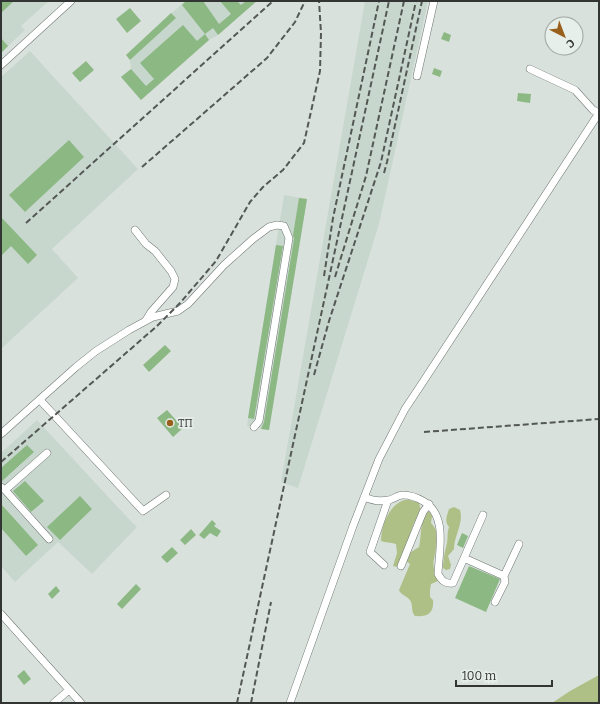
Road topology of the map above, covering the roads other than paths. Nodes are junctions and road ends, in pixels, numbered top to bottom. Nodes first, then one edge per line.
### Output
1 (71, 1) edge
2 (434, 1) edge
3 (1, 65) edge
4 (530, 69) dead end
5 (417, 76) dead end
6 (599, 113) edge
7 (135, 230) dead end
8 (146, 321) junction
9 (40, 400) junction
10 (254, 427) dead end
11 (1, 434) edge
12 (47, 452) dead end
13 (3, 489) edge
14 (166, 495) dead end
15 (364, 497) junction
16 (388, 500) junction
17 (429, 504) junction
18 (483, 515) dead end
19 (49, 539) dead end
20 (519, 544) dead end
21 (464, 558) junction
22 (384, 565) dead end
23 (401, 566) dead end
24 (504, 576) junction
25 (495, 602) dead end
26 (2, 618) edge
27 (69, 690) junction
28 (54, 703) edge
29 (80, 703) edge
30 (290, 703) edge

1 - 3 street
2 - 5 street
4 - 6 street
6 - 15 street
7 - 8 street
8 - 9 street
8 - 10 street
9 - 11 street
9 - 14 street
12 - 13 street
13 - 19 street
15 - 16 street
15 - 30 street
16 - 17 street
16 - 22 street
17 - 21 street
17 - 23 street
18 - 21 street
20 - 24 street
21 - 24 street
24 - 25 street
26 - 27 street
27 - 28 street
27 - 29 street

